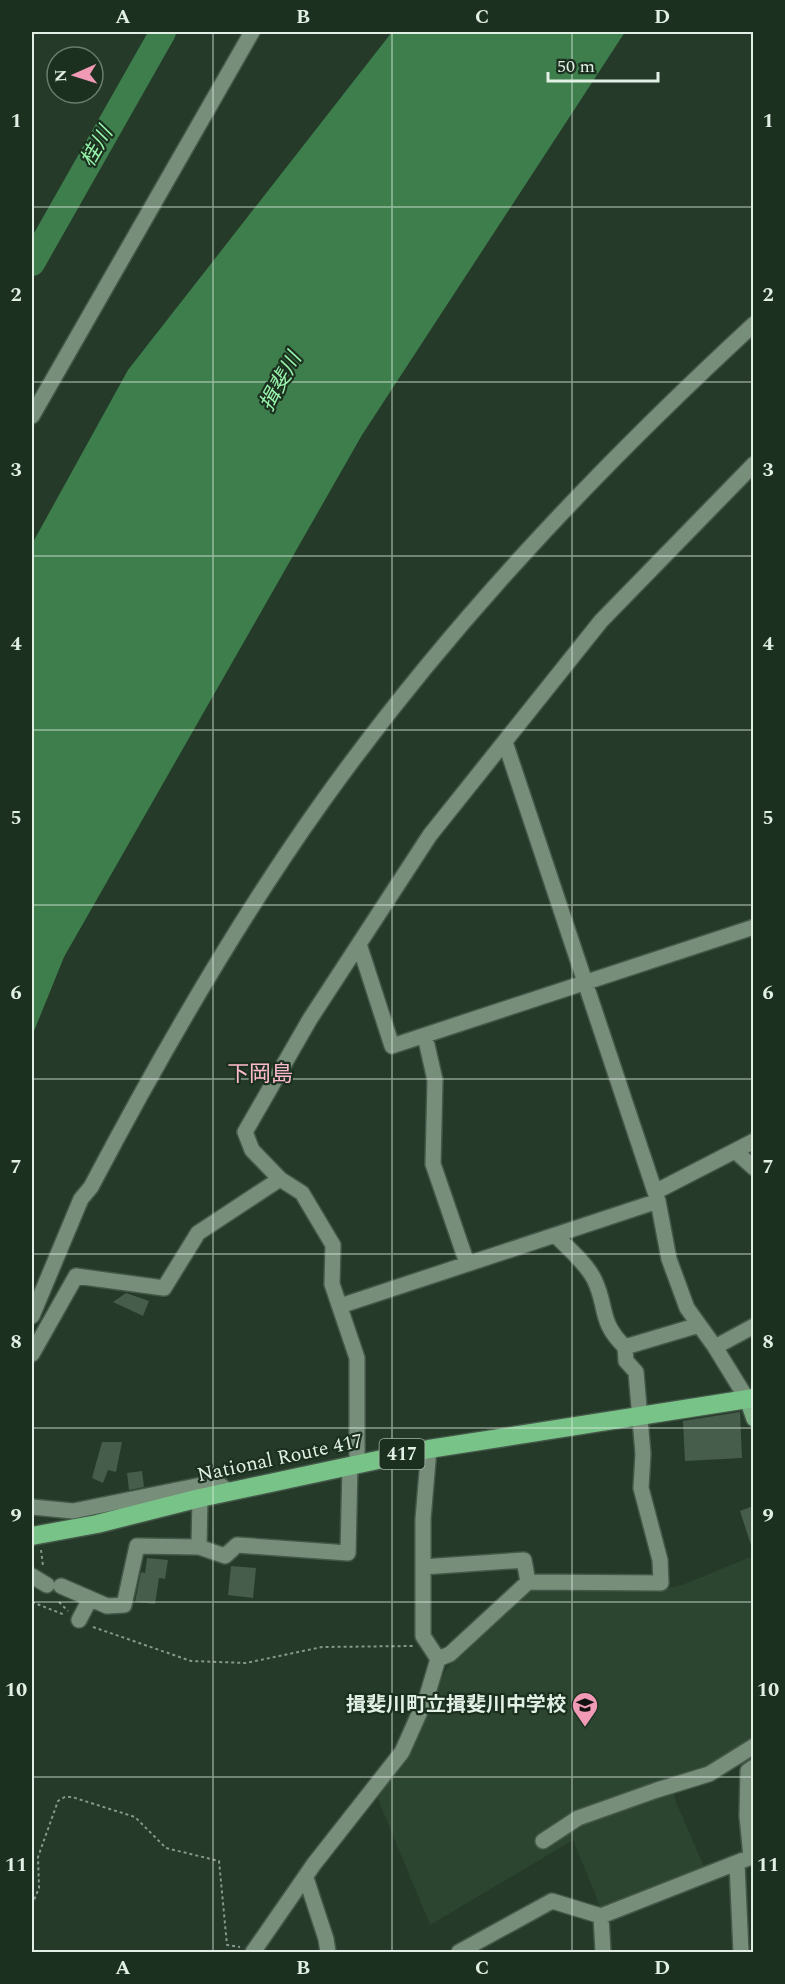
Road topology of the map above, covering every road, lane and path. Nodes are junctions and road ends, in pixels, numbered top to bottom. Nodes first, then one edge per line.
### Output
1 (252, 32) edge
2 (753, 324) edge
3 (32, 416) edge
4 (753, 464) edge
5 (505, 742) junction
6 (753, 927) edge
7 (359, 944) junction
8 (586, 983) junction
9 (425, 1036) junction
10 (753, 1141) edge
11 (735, 1151) junction
12 (753, 1168) edge
13 (280, 1179) junction
14 (657, 1197) junction
15 (556, 1236) junction
16 (467, 1263) junction
17 (340, 1306) junction
18 (32, 1316) edge
19 (699, 1325) junction
20 (753, 1326) edge
21 (625, 1347) junction
22 (715, 1347) junction
23 (32, 1354) edge
24 (750, 1398) edge
25 (640, 1416) junction
26 (753, 1419) edge
27 (429, 1449) junction
28 (354, 1465) junction
29 (230, 1492) junction
30 (200, 1498) junction
31 (32, 1508) edge
32 (35, 1536) edge
33 (199, 1547) junction
34 (423, 1567) junction
35 (32, 1576) edge
36 (528, 1582) junction
37 (54, 1586) junction
38 (90, 1599) junction
39 (32, 1602) edge
40 (80, 1620) joint
41 (427, 1643) junction
42 (438, 1659) junction
43 (753, 1746) edge
44 (753, 1767) edge
45 (543, 1840) dead end
46 (737, 1864) junction
47 (306, 1878) junction
48 (32, 1905) edge
49 (601, 1916) junction
50 (254, 1950) edge
51 (467, 1950) edge
52 (328, 1953) edge
53 (603, 1953) edge
54 (741, 1953) edge

1 - 3 street
2 - 18 street
4 - 5 street
5 - 7 street
5 - 8 street
6 - 8 street
7 - 9 street
7 - 13 street
8 - 9 street
8 - 14 street
9 - 16 street
10 - 11 street
11 - 12 street
11 - 14 street
13 - 17 street
13 - 23 street
14 - 15 street
14 - 19 street
15 - 16 street
15 - 21 street
16 - 17 street
17 - 28 street
19 - 21 street
19 - 22 street
20 - 22 street
21 - 25 street
22 - 24 street
24 - 25 highway, National Route 417 / 417
24 - 26 main road
25 - 27 highway, National Route 417 / 417
25 - 36 street
27 - 28 highway, National Route 417 / 417
27 - 34 street
28 - 29 highway, National Route 417 / 417
28 - 33 street
29 - 30 highway, National Route 417 / 417
29 - 31 street
30 - 32 highway, National Route 417 / 417
30 - 33 street
32 - 37 path
33 - 38 street
34 - 36 street
34 - 41 street
35 - 37 street
36 - 42 street
37 - 38 street
37 - 39 path
38 - 40 street
40 - 41 path
41 - 42 street
42 - 47 street
43 - 45 street
44 - 46 street
46 - 49 street
46 - 54 street
47 - 50 street
47 - 52 street
48 - 50 path
49 - 51 street
49 - 53 street

